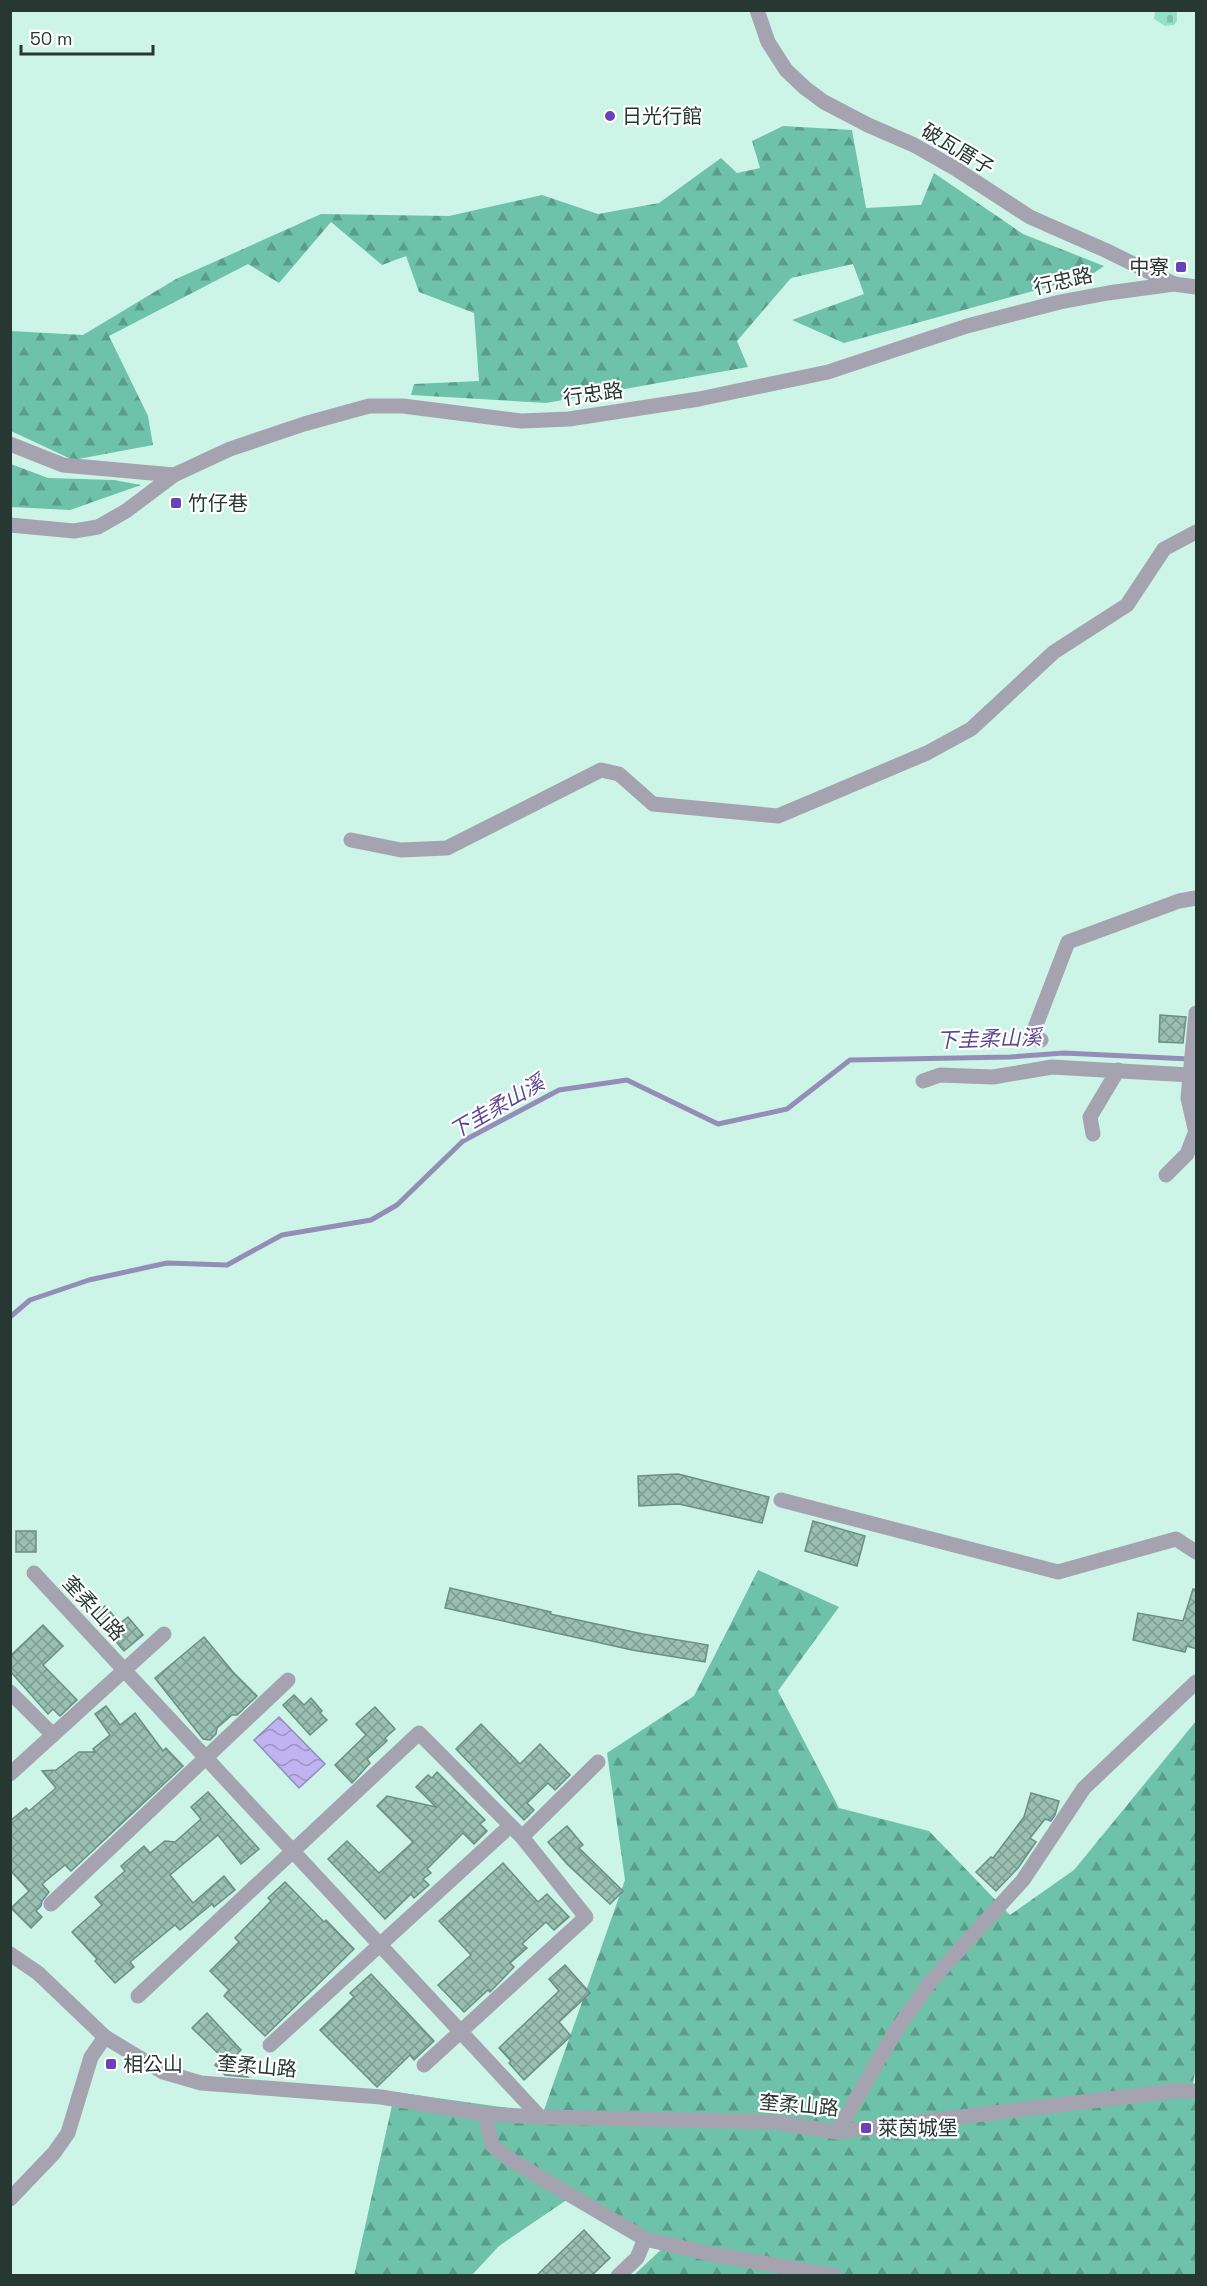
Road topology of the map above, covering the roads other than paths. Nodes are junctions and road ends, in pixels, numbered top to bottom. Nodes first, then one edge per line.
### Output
1 (757, 10) edge
2 (1174, 284) junction
3 (1197, 287) edge
4 (10, 444) edge
5 (174, 475) junction
6 (10, 525) edge
7 (1197, 532) edge
8 (351, 840) dead end
9 (1197, 898) edge
10 (1197, 1013) edge
11 (1041, 1040) dead end
12 (1191, 1069) junction
13 (1118, 1070) junction
14 (923, 1081) dead end
15 (1192, 1098) edge
16 (1196, 1132) edge
17 (1093, 1134) dead end
18 (1166, 1175) dead end
19 (781, 1500) dead end
20 (1197, 1552) edge
21 (34, 1574) dead end
22 (164, 1634) dead end
23 (124, 1671) junction
24 (288, 1680) dead end
25 (1197, 1682) edge
26 (10, 1692) edge
27 (53, 1735) junction
28 (206, 1758) junction
29 (598, 1762) dead end
30 (10, 1774) edge
31 (510, 1826) junction
32 (522, 1837) junction
33 (292, 1852) junction
34 (51, 1904) dead end
35 (379, 1944) junction
36 (10, 1954) edge
37 (138, 1996) dead end
38 (460, 2032) junction
39 (105, 2037) junction
40 (270, 2045) dead end
41 (424, 2066) dead end
42 (1197, 2091) edge
43 (485, 2114) junction
44 (540, 2117) junction
45 (837, 2132) junction
46 (10, 2199) edge
47 (645, 2239) junction
48 (618, 2276) edge
49 (836, 2276) edge

1 - 2 street, 破瓦厝子
2 - 3 street, 行忠路
2 - 5 street, 行忠路
4 - 5 street
5 - 6 street, 行忠路
7 - 8 street
9 - 11 street
10 - 12 street
12 - 13 street
12 - 15 street
13 - 14 street
13 - 17 street
15 - 16 street
16 - 18 street
19 - 20 street
21 - 23 street, 奎柔山路
22 - 23 street, 奎柔山路
23 - 27 street, 奎柔山路
23 - 28 street, 奎柔山路
24 - 28 street
25 - 45 street
26 - 27 street
27 - 30 street, 奎柔山路
28 - 33 street, 奎柔山路
28 - 34 street
29 - 32 street
31 - 32 street
31 - 33 street
31 - 35 street, 奎柔山路
32 - 38 street
33 - 35 street, 奎柔山路
33 - 37 street
35 - 38 street, 奎柔山路
35 - 40 street, 奎柔山路
36 - 39 street, 奎柔山路
38 - 41 street
38 - 44 street, 奎柔山路
39 - 43 street, 奎柔山路
39 - 46 street
42 - 45 street, 奎柔山路
43 - 44 street, 奎柔山路
43 - 47 street
44 - 45 street, 奎柔山路
47 - 48 street
47 - 49 street

